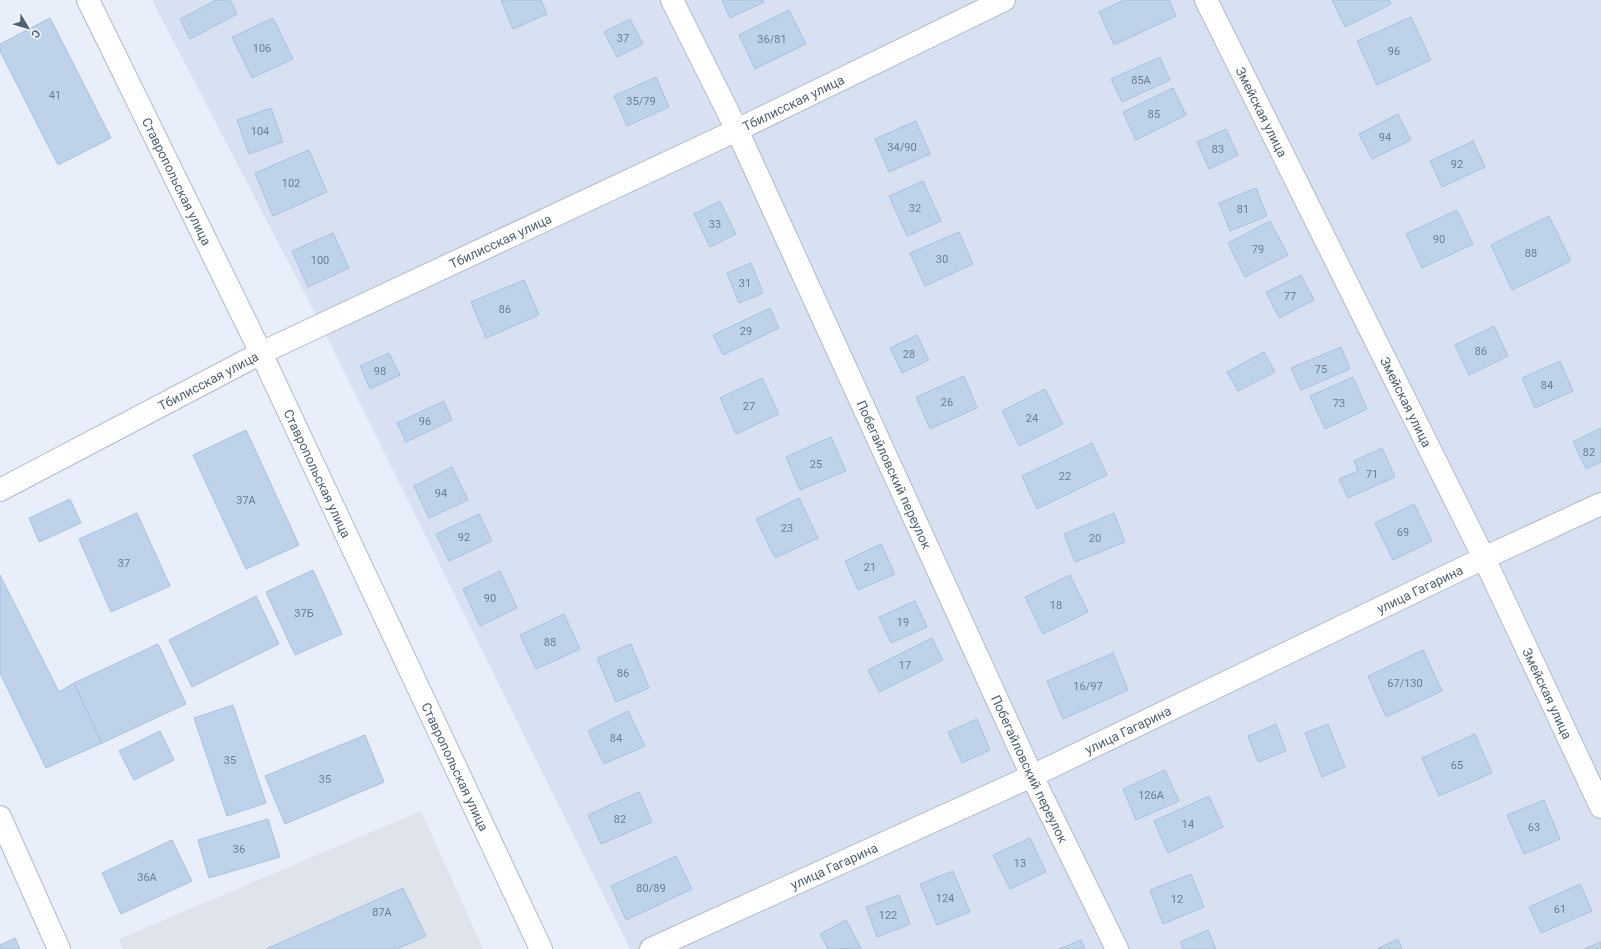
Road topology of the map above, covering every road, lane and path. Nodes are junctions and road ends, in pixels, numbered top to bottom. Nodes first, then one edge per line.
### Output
1 (88, 0) edge
2 (672, 0) edge
3 (1004, 0) edge
4 (1206, 0) edge
5 (736, 130) junction
6 (261, 353) junction
7 (0, 490) edge
8 (1601, 504) edge
9 (1484, 558) junction
10 (1032, 776) junction
11 (1601, 807) edge
12 (0, 817) edge
13 (59, 949) edge
14 (541, 949) edge
15 (651, 949) edge
16 (1117, 949) edge

1 - 6 street, Ставропольская улица
2 - 5 street, Побегайловский переулок
3 - 5 street, Тбилисская улица
4 - 9 street, Змейская улица
5 - 6 street, Тбилисская улица
5 - 10 street, Побегайловский переулок
6 - 7 street, Тбилисская улица
6 - 14 street, Ставропольская улица
8 - 9 street, улица Гагарина
9 - 10 street, улица Гагарина
9 - 11 street, Змейская улица
10 - 15 street, улица Гагарина
10 - 16 street, Побегайловский переулок
12 - 13 street

